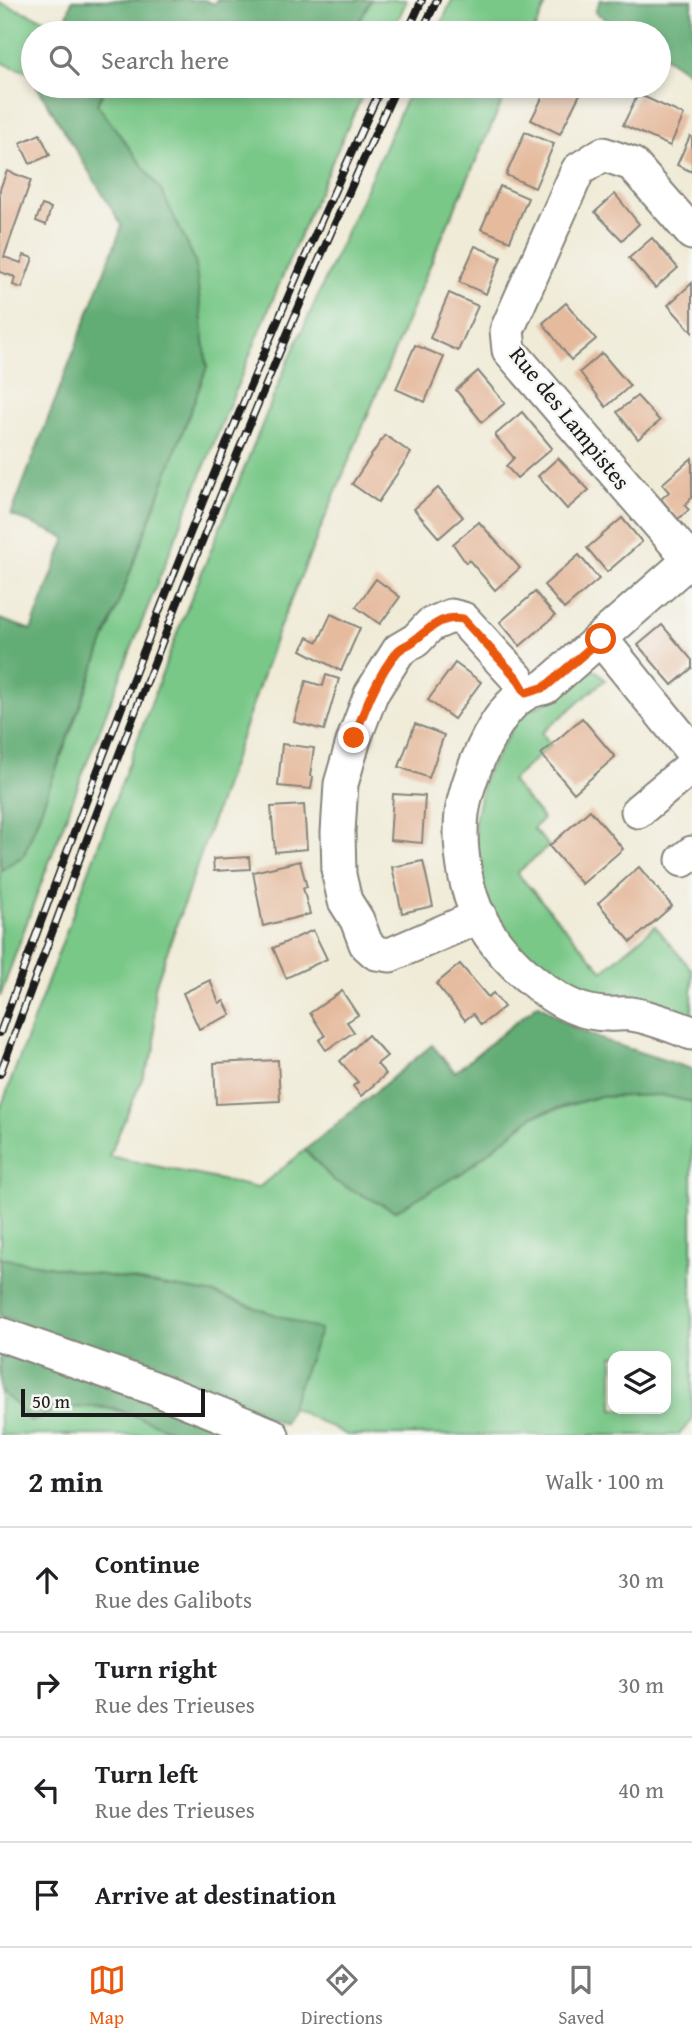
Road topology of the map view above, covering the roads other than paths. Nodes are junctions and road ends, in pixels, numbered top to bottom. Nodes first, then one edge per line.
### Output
1 (692, 233) edge
2 (691, 559) edge
3 (601, 639) junction
4 (526, 693) junction
5 (692, 751) edge
6 (692, 766) edge
7 (638, 811) dead end
8 (480, 916) junction
9 (692, 1033) edge
10 (0, 1334) edge
11 (272, 1435) edge

1 - 2 street, Rue des Lampistes
2 - 3 street
3 - 4 street
3 - 5 street
4 - 8 street
4 - 8 street
6 - 7 street
8 - 9 street
10 - 11 street

